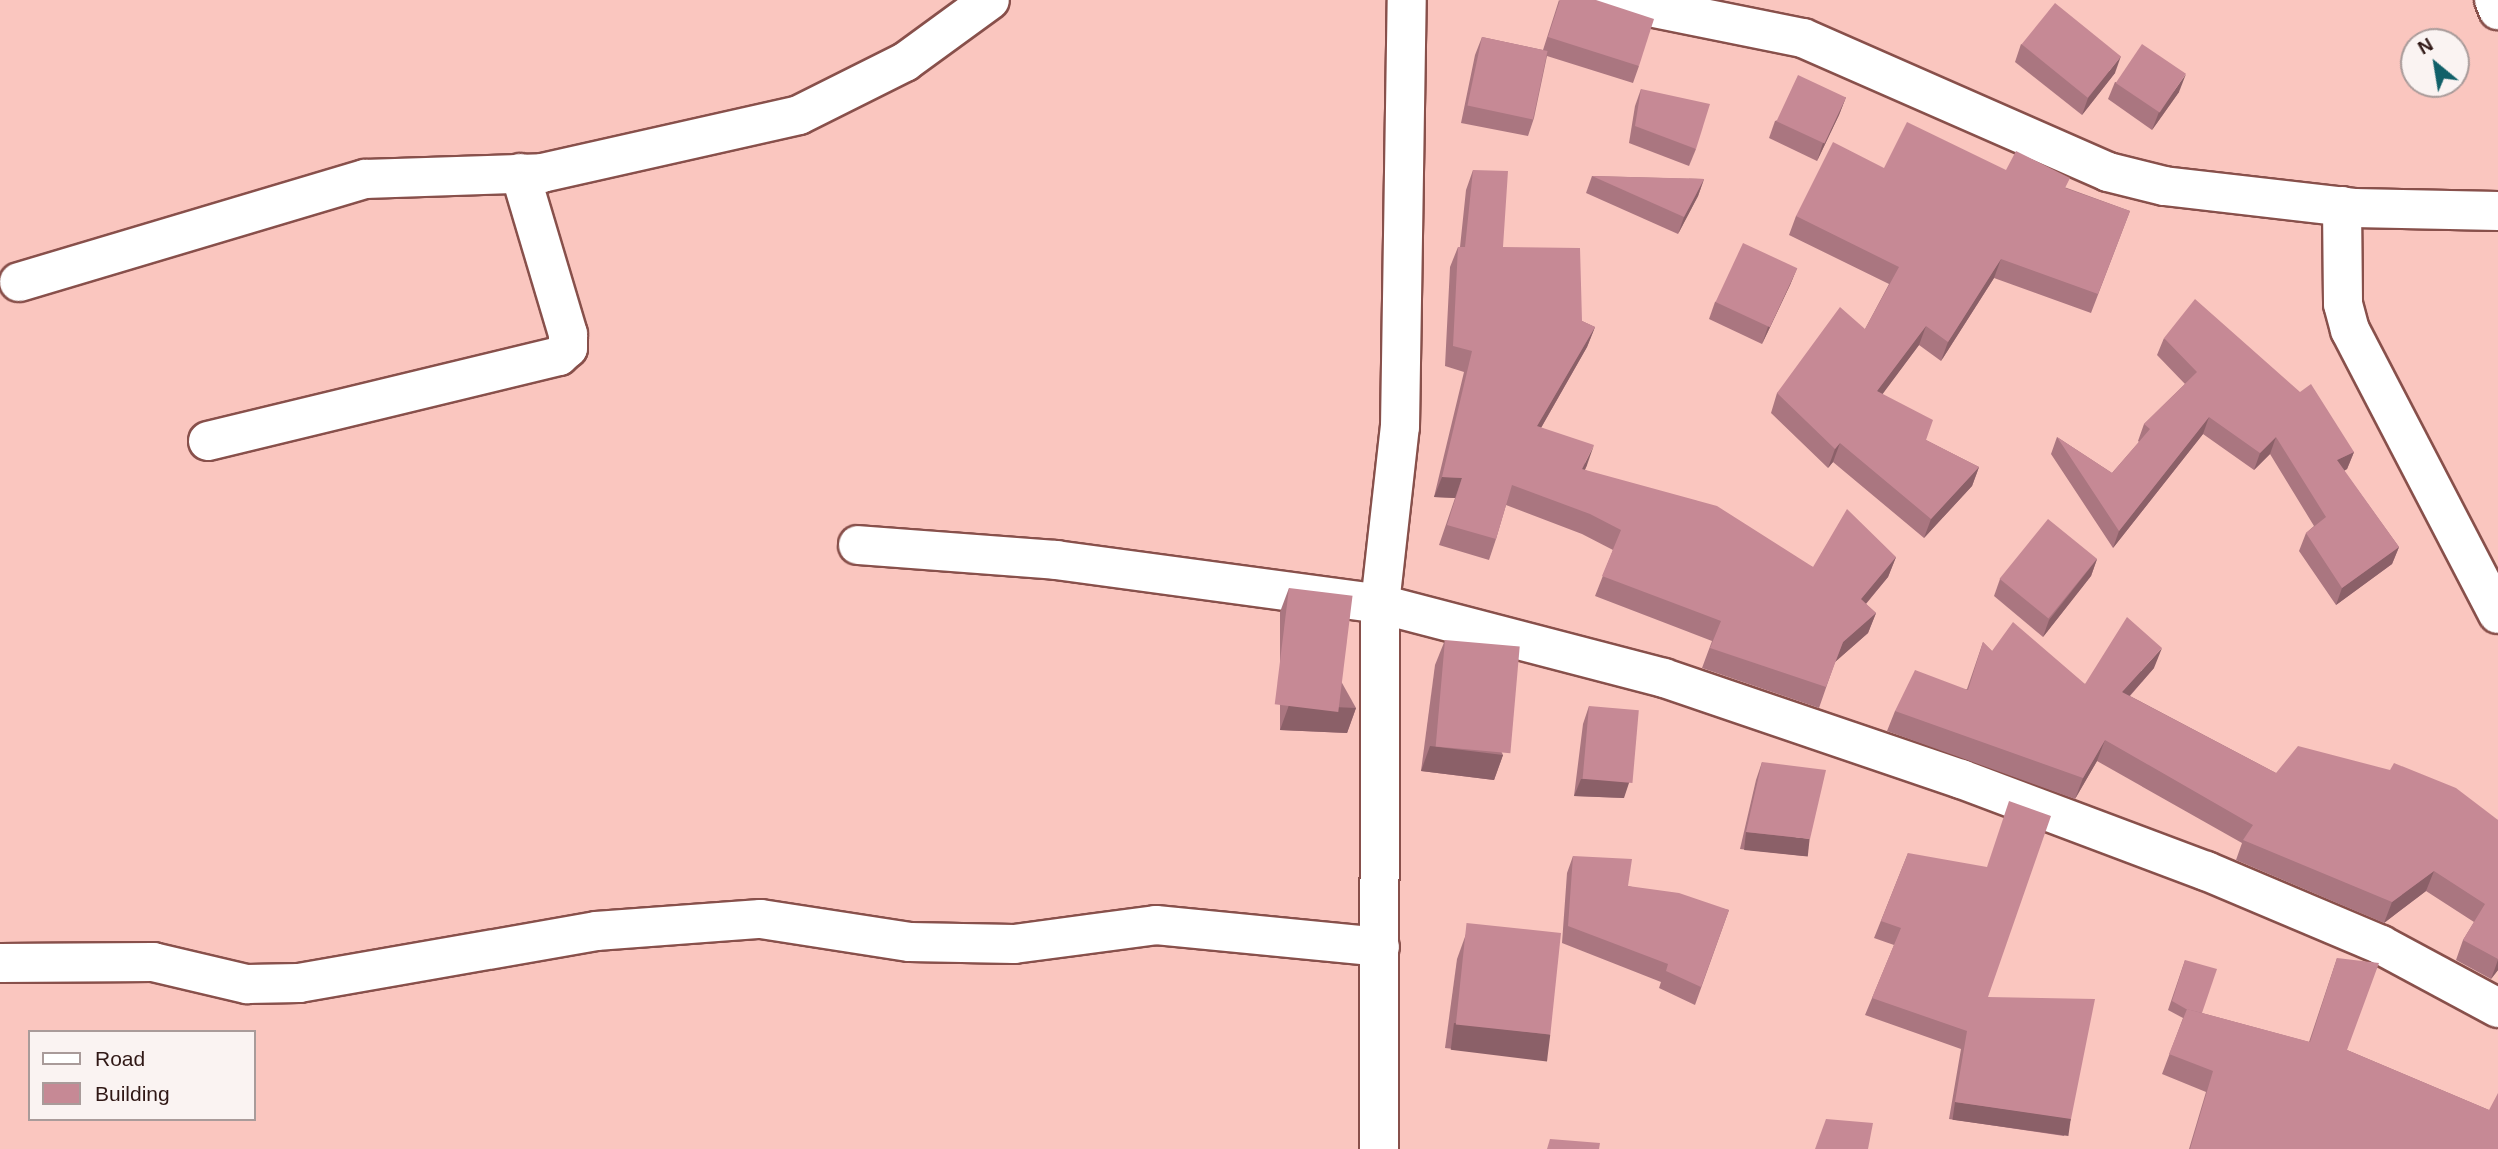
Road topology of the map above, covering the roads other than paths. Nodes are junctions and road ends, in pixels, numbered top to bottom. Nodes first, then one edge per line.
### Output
1 (990, 0) edge
2 (1407, 0) edge
3 (1614, 0) edge
4 (2494, 0) edge
5 (2498, 10) edge
6 (520, 173) junction
7 (2342, 206) junction
8 (2498, 211) edge
9 (19, 282) dead end
10 (208, 441) dead end
11 (858, 545) dead end
12 (1380, 604) junction
13 (2498, 614) edge
14 (1380, 947) junction
15 (0, 963) edge
16 (2498, 1009) edge
17 (1379, 1149) edge

1 - 6 street
2 - 12 street
3 - 7 street
4 - 5 street
6 - 9 street
6 - 10 street
7 - 8 street
7 - 13 street
11 - 12 street
12 - 14 street
12 - 16 street
14 - 15 street
14 - 17 street

